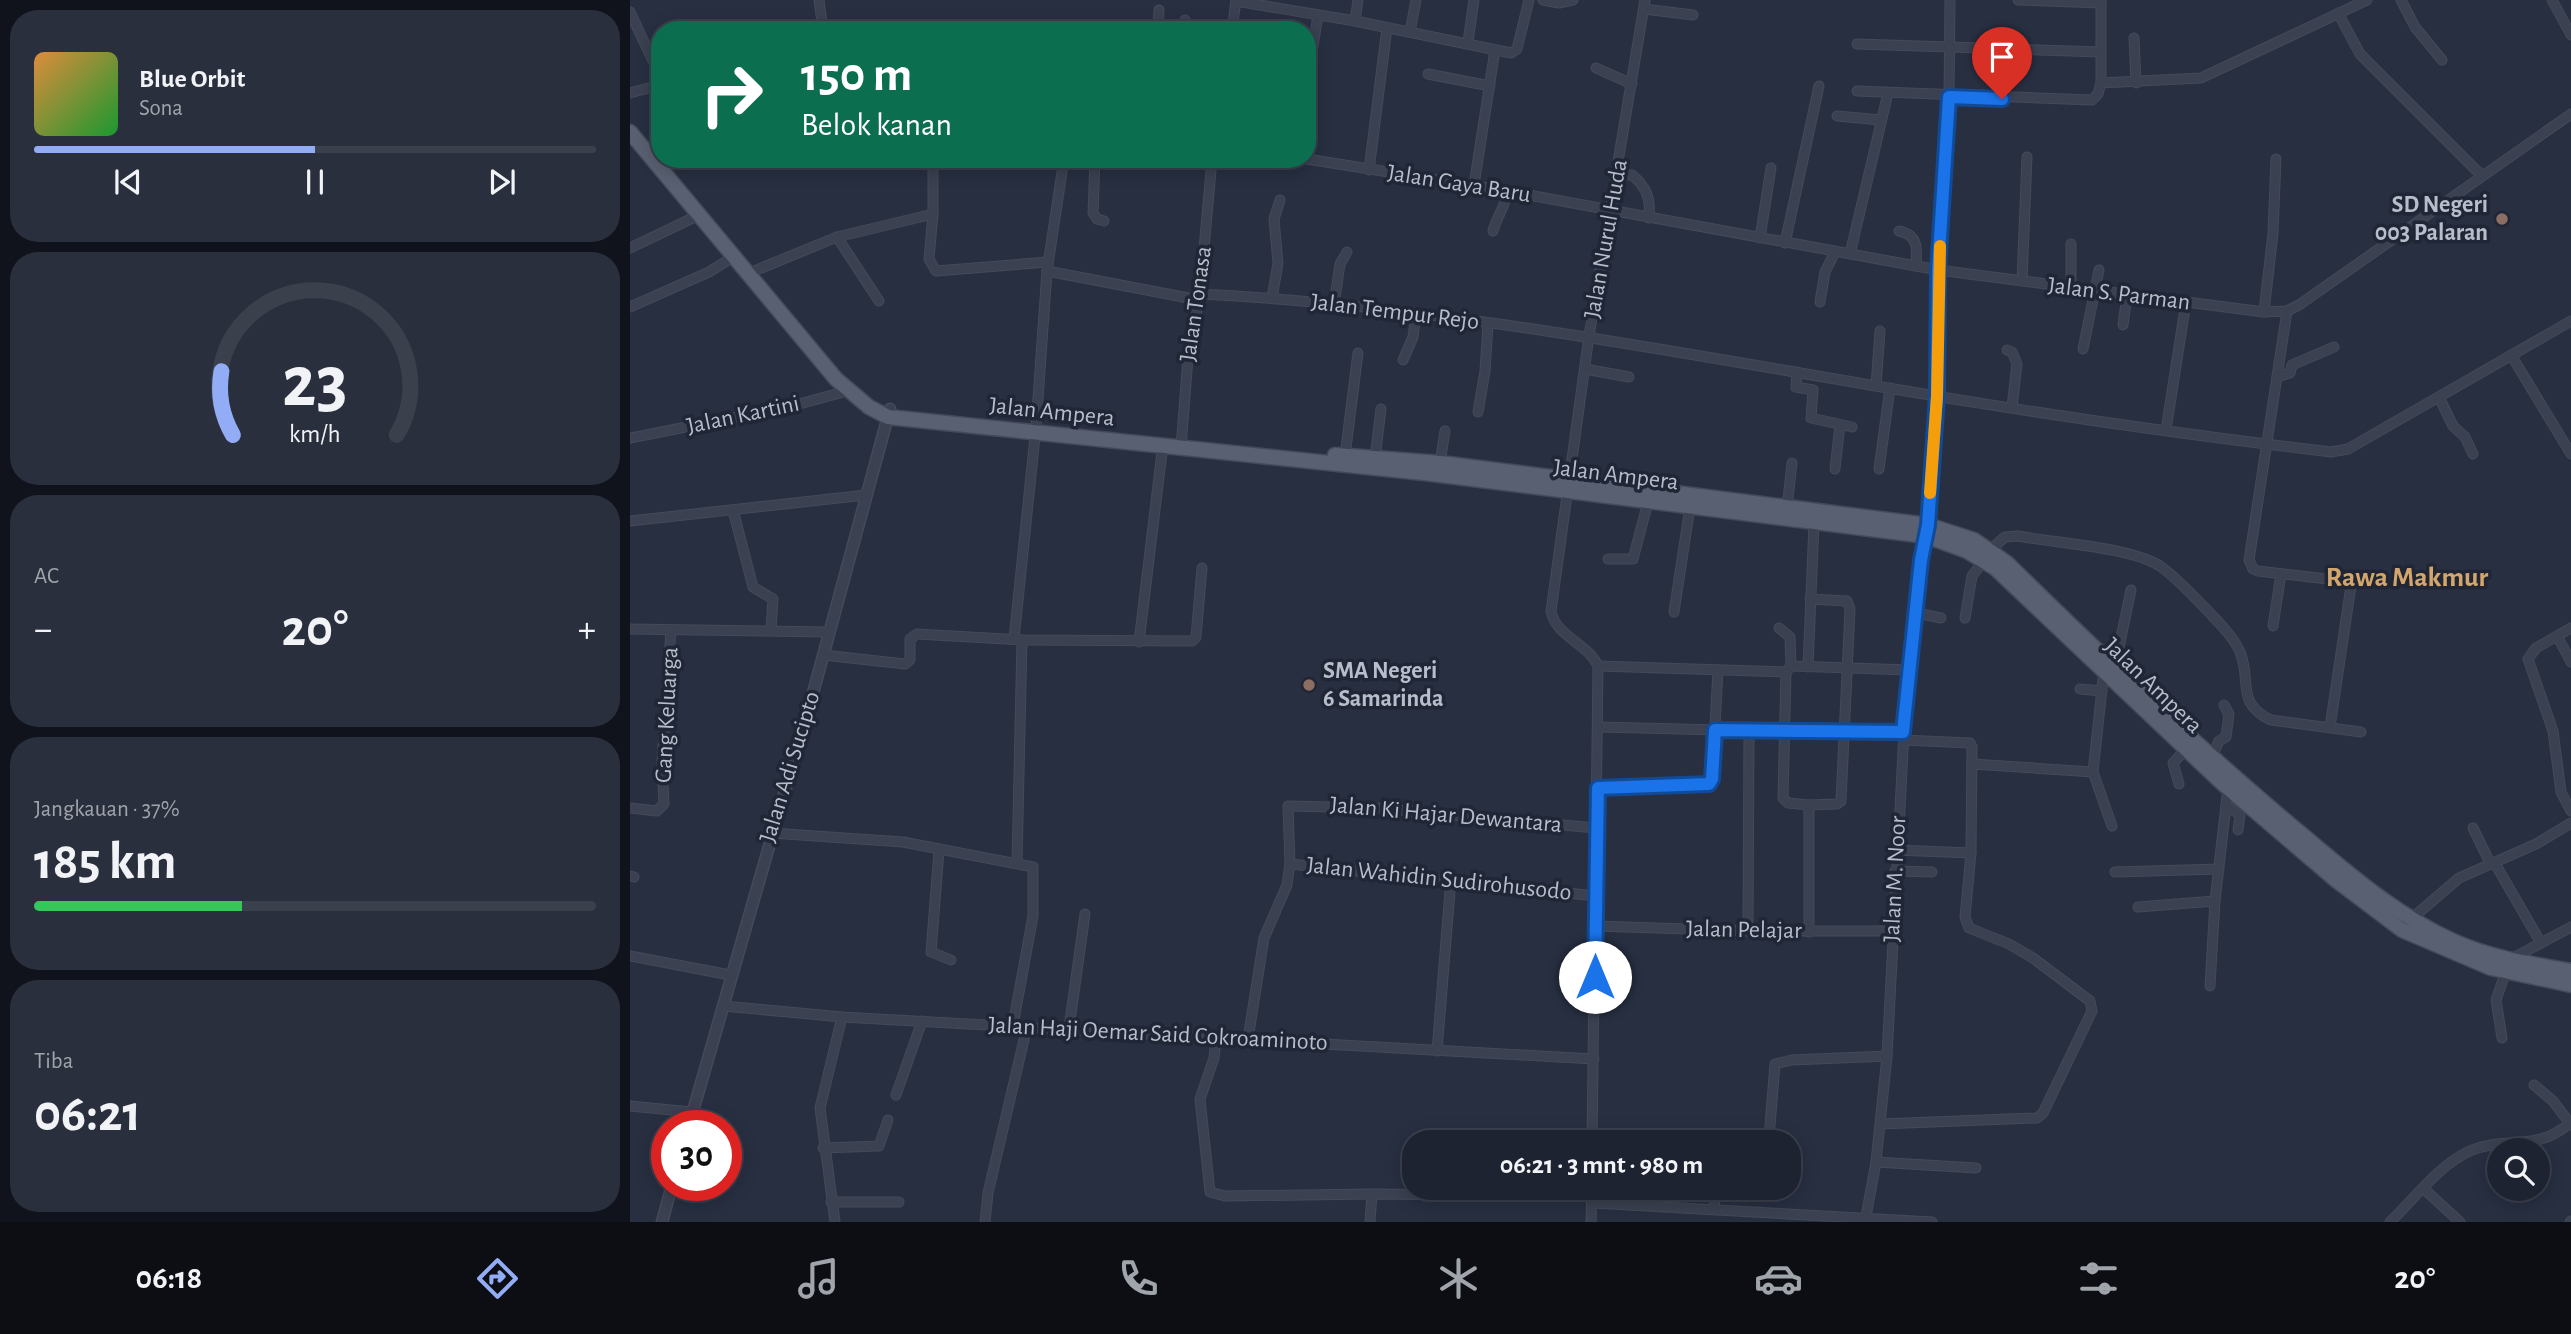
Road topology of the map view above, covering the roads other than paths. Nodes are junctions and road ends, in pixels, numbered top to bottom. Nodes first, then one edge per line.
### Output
1 (819, 0) edge
2 (1298, 0) edge
3 (1358, 0) edge
4 (1416, 0) edge
5 (1474, 0) edge
6 (1529, 0) edge
7 (1543, 0) edge
8 (1573, 0) edge
9 (1950, 0) edge
10 (2018, 0) edge
11 (2367, 0) edge
12 (2401, 0) edge
13 (2552, 0) edge
14 (1236, 1) edge
15 (2101, 1) edge
16 (1645, 4) edge
17 (1159, 10) dead end
18 (630, 12) edge
19 (1296, 12) junction
20 (2338, 13) junction
21 (1318, 15) junction
22 (1693, 15) dead end
23 (1355, 20) junction
24 (822, 21) edge
25 (1158, 21) edge
26 (1233, 21) edge
27 (1316, 28) edge
28 (1387, 28) junction
29 (1410, 32) junction
30 (2571, 34) edge
31 (2134, 38) dead end
32 (1468, 43) junction
33 (1857, 44) dead end
34 (1950, 46) junction
35 (1495, 50) junction
36 (2100, 52) junction
37 (651, 57) edge
38 (2442, 60) dead end
39 (1596, 68) dead end
40 (1428, 74) dead end
41 (2101, 83) junction
42 (2136, 83) junction
43 (1632, 84) junction
44 (1490, 86) junction
45 (1819, 86) dead end
46 (651, 87) edge
47 (1857, 91) dead end
48 (630, 93) edge
49 (1888, 93) junction
50 (1949, 97) junction
51 (2571, 114) edge
52 (1837, 116) dead end
53 (630, 120) edge
54 (1881, 120) junction
55 (632, 139) edge
56 (651, 146) edge
57 (2027, 156) dead end
58 (651, 159) edge
59 (2276, 159) dead end
60 (1316, 161) edge
61 (659, 168) edge
62 (668, 168) edge
63 (933, 168) edge
64 (1063, 168) edge
65 (1095, 168) edge
66 (1211, 168) edge
67 (1772, 168) dead end
68 (1369, 170) junction
69 (1618, 174) junction
70 (2482, 176) junction
71 (1474, 186) junction
72 (1507, 191) junction
73 (1280, 200) dead end
74 (1605, 209) junction
75 (702, 214) junction
76 (933, 214) junction
77 (1649, 218) junction
78 (1104, 221) dead end
79 (1493, 231) dead end
80 (1899, 231) dead end
81 (837, 237) junction
82 (1760, 238) junction
83 (1785, 243) junction
84 (2071, 244) dead end
85 (630, 248) edge
86 (1347, 252) dead end
87 (1835, 252) junction
88 (1850, 254) junction
89 (733, 257) junction
90 (1048, 266) junction
91 (1916, 266) junction
92 (1938, 270) junction
93 (2099, 270) dead end
94 (754, 271) junction
95 (2022, 281) junction
96 (2071, 288) junction
97 (2096, 291) junction
98 (2127, 295) junction
99 (1199, 297) junction
100 (1272, 298) junction
101 (879, 301) dead end
102 (1820, 302) dead end
103 (2186, 302) junction
104 (1334, 305) junction
105 (630, 307) edge
106 (2287, 311) junction
107 (2264, 312) junction
108 (1416, 314) junction
109 (2571, 321) edge
110 (1488, 324) junction
111 (2123, 325) dead end
112 (1880, 331) dead end
113 (1589, 336) junction
114 (2334, 347) dead end
115 (2082, 349) dead end
116 (2007, 350) dead end
117 (1357, 353) dead end
118 (2511, 355) junction
119 (1403, 360) dead end
120 (1585, 369) junction
121 (1797, 372) junction
122 (1815, 375) junction
123 (1629, 377) dead end
124 (2277, 377) junction
125 (1876, 386) junction
126 (1891, 388) junction
127 (852, 390) junction
128 (1813, 390) junction
129 (1937, 396) junction
130 (2439, 397) junction
131 (2012, 407) junction
132 (1381, 409) dead end
133 (1478, 412) dead end
134 (889, 413) junction
135 (1840, 425) junction
136 (1852, 427) dead end
137 (2166, 430) junction
138 (1035, 431) junction
139 (1445, 431) dead end
140 (630, 438) edge
141 (1163, 443) junction
142 (1181, 444) junction
143 (2267, 444) junction
144 (2473, 454) dead end
145 (2571, 454) edge
146 (1345, 456) junction
147 (1375, 458) junction
148 (1440, 463) junction
149 (1792, 463) dead end
150 (1835, 469) dead end
151 (1879, 469) dead end
152 (1569, 486) junction
153 (866, 495) junction
154 (1648, 502) junction
155 (1690, 507) junction
156 (1787, 508) junction
157 (733, 510) junction
158 (630, 521) edge
159 (1815, 523) junction
160 (1927, 530) junction
161 (1987, 555) junction
162 (1608, 559) dead end
163 (1202, 568) dead end
164 (2281, 574) junction
165 (2131, 590) dead end
166 (1810, 599) junction
167 (1674, 612) dead end
168 (1917, 613) junction
169 (1941, 618) dead end
170 (1965, 618) dead end
171 (2273, 626) dead end
172 (1779, 628) dead end
173 (2571, 628) edge
174 (630, 629) edge
175 (771, 630) junction
176 (671, 631) junction
177 (829, 632) junction
178 (2557, 636) junction
179 (1018, 640) junction
180 (1139, 642) junction
181 (823, 655) junction
182 (2571, 662) edge
183 (1598, 666) junction
184 (1808, 667) junction
185 (2110, 668) junction
186 (1788, 669) junction
187 (1718, 670) junction
188 (1846, 670) junction
189 (1910, 670) junction
190 (2080, 689) dead end
191 (2102, 691) junction
192 (2224, 705) dead end
193 (1600, 727) junction
194 (2330, 727) junction
195 (1715, 730) junction
196 (1749, 731) junction
197 (1784, 732) junction
198 (2361, 732) dead end
199 (1843, 733) junction
200 (2178, 733) junction
201 (1903, 736) junction
202 (2186, 749) junction
203 (2211, 757) junction
204 (1972, 764) junction
205 (2092, 772) junction
206 (2179, 784) dead end
207 (1598, 788) junction
208 (2228, 788) junction
209 (1809, 805) junction
210 (2226, 805) junction
211 (630, 808) edge
212 (2571, 811) edge
213 (2571, 823) edge
214 (2112, 826) dead end
215 (1596, 828) junction
216 (2473, 828) dead end
217 (2238, 830) dead end
218 (771, 833) junction
219 (1896, 850) junction
220 (939, 851) junction
221 (1971, 853) junction
222 (1017, 863) junction
223 (1290, 864) junction
224 (2494, 865) junction
225 (2219, 869) junction
226 (1895, 871) junction
227 (1932, 872) dead end
228 (2115, 872) dead end
229 (1451, 879) junction
230 (1592, 895) junction
231 (2215, 901) junction
232 (2138, 907) dead end
233 (1086, 914) dead end
234 (2410, 920) junction
235 (1595, 926) junction
236 (2571, 927) edge
237 (1748, 931) junction
238 (1893, 931) junction
239 (1809, 932) junction
240 (2541, 943) junction
241 (630, 956) edge
242 (951, 960) dead end
243 (2508, 966) junction
244 (2571, 971) edge
245 (730, 975) junction
246 (2571, 985) edge
247 (2210, 986) dead end
248 (723, 1006) junction
249 (842, 1017) junction
250 (922, 1021) junction
251 (1013, 1025) junction
252 (1027, 1027) junction
253 (1069, 1028) junction
254 (1216, 1038) junction
255 (2502, 1038) dead end
256 (1248, 1039) junction
257 (1437, 1051) junction
258 (1887, 1056) junction
259 (1594, 1059) junction
260 (2535, 1085) dead end
261 (896, 1095) dead end
262 (630, 1106) edge
263 (671, 1110) edge
264 (693, 1110) edge
265 (888, 1120) dead end
266 (2571, 1123) edge
267 (1881, 1124) junction
268 (1592, 1130) edge
269 (1770, 1130) edge
270 (823, 1148) junction
271 (1876, 1162) junction
272 (1976, 1168) dead end
273 (2424, 1189) junction
274 (1372, 1194) junction
275 (1402, 1194) edge
276 (1592, 1200) edge
277 (1633, 1200) edge
278 (1715, 1200) edge
279 (668, 1201) edge
280 (831, 1202) junction
281 (899, 1202) dead end
282 (1714, 1208) junction
283 (1745, 1210) junction
284 (1866, 1219) edge
285 (662, 1222) edge
286 (835, 1222) edge
287 (985, 1222) edge
288 (1370, 1222) edge
289 (1591, 1222) edge
290 (1744, 1222) edge
291 (1932, 1222) edge
292 (2390, 1222) edge
293 (2460, 1222) edge

1 - 24 street
2 - 19 street
3 - 23 street
4 - 29 street
5 - 32 street
6 - 35 street
7 - 8 street
9 - 34 street, Jalan M. Noor
10 - 15 street
11 - 20 street
12 - 38 street
13 - 30 street
14 - 19 street
14 - 26 street
15 - 36 street
16 - 22 street
16 - 43 street, Jalan Nurul Huda
17 - 25 street
18 - 37 street
19 - 21 street
20 - 42 street
20 - 70 street
21 - 23 street
21 - 27 street
23 - 28 street
28 - 29 street
28 - 68 street
29 - 32 street
31 - 42 street
32 - 35 street
33 - 34 street
34 - 36 street
34 - 50 street, Jalan M. Noor
35 - 44 street
36 - 41 street
39 - 43 street
40 - 44 street
41 - 42 street
41 - 50 street
43 - 69 street, Jalan Nurul Huda
44 - 71 street
45 - 83 street
46 - 48 street
47 - 49 street
49 - 50 street
49 - 54 street
50 - 92 street, Jalan M. Noor
51 - 70 street
52 - 54 street
53 - 56 main road, Jalan Ampera
54 - 88 street
55 - 58 main road, Jalan Ampera
57 - 95 street
59 - 107 street
60 - 68 street, Jalan Gaya Baru
61 - 75 main road, Jalan Ampera
62 - 75 main road, Jalan Ampera
63 - 76 street
64 - 90 street
65 - 78 street
66 - 99 street, Jalan Tonasa
67 - 82 street
68 - 71 street, Jalan Gaya Baru
69 - 74 street, Jalan Nurul Huda
69 - 77 street
70 - 106 street
71 - 72 street, Jalan Gaya Baru
72 - 74 street, Jalan Gaya Baru
72 - 79 street
73 - 100 street
74 - 77 street, Jalan S. Parman
74 - 113 street, Jalan Nurul Huda
75 - 85 street
75 - 89 main road, Jalan Ampera
75 - 94 main road, Jalan Ampera
76 - 81 street
76 - 90 street, Jalan Tempur Rejo
77 - 82 street, Jalan S. Parman
80 - 91 street
81 - 94 street
81 - 101 street
82 - 83 street, Jalan S. Parman
83 - 87 street, Jalan S. Parman
84 - 96 street
86 - 104 street
87 - 88 street, Jalan S. Parman
87 - 102 street
88 - 91 street, Jalan S. Parman
89 - 105 street
89 - 127 main road, Jalan Ampera
90 - 99 street, Jalan Tempur Rejo
90 - 138 street
91 - 92 street, Jalan S. Parman
92 - 95 street, Jalan S. Parman
92 - 129 street, Jalan M. Noor
93 - 97 street
94 - 127 main road, Jalan Ampera
95 - 96 street, Jalan S. Parman
96 - 97 street, Jalan S. Parman
97 - 98 street, Jalan S. Parman
97 - 115 street
98 - 103 street, Jalan S. Parman
98 - 111 street
99 - 100 street, Jalan Tempur Rejo
99 - 142 street, Jalan Tonasa
100 - 104 street, Jalan Tempur Rejo
103 - 107 street, Jalan S. Parman
103 - 137 street
104 - 108 street, Jalan Tempur Rejo
106 - 107 street, Jalan S. Parman
106 - 124 street
108 - 110 street, Jalan Tempur Rejo
108 - 119 street
109 - 118 street, Jalan Tempur Rejo
110 - 113 street, Jalan Tempur Rejo
110 - 133 street
112 - 125 street
113 - 120 street, Jalan Nurul Huda
113 - 121 street, Jalan Tempur Rejo
114 - 124 street
116 - 131 street
117 - 146 street
118 - 130 street, Jalan Tempur Rejo
118 - 145 street
120 - 123 street
120 - 152 street, Jalan Nurul Huda
121 - 122 street, Jalan Tempur Rejo
121 - 128 street
122 - 125 street, Jalan Tempur Rejo
122 - 128 street
124 - 143 street
125 - 126 street, Jalan Tempur Rejo
126 - 129 street, Jalan Tempur Rejo
126 - 151 street
127 - 134 main road, Jalan Ampera
127 - 140 street, Jalan Kartini
128 - 135 street
129 - 131 street, Jalan Tempur Rejo
129 - 160 street, Jalan M. Noor
130 - 143 street, Jalan Tempur Rejo
130 - 144 street
131 - 137 street, Jalan Tempur Rejo
132 - 147 street
134 - 138 main road, Jalan Ampera
134 - 153 street, Jalan Adi Sucipto
135 - 136 street
135 - 150 street
137 - 143 street, Jalan Tempur Rejo
138 - 141 main road, Jalan Ampera
138 - 179 street
139 - 148 street
141 - 142 main road, Jalan Ampera
141 - 180 street
142 - 146 main road, Jalan Ampera
142 - 152 main road, Jalan Ampera
143 - 164 street
146 - 147 main road, Jalan Ampera
147 - 148 main road, Jalan Ampera
148 - 152 main road, Jalan Ampera
149 - 156 street
152 - 154 main road, Jalan Ampera
152 - 156 main road, Jalan Ampera
152 - 183 street, Jalan Nurul Huda
153 - 157 street
153 - 177 street, Jalan Adi Sucipto
154 - 155 main road, Jalan Ampera
154 - 162 street
155 - 159 main road, Jalan Ampera
155 - 167 street
156 - 160 main road, Jalan Ampera
157 - 158 street
157 - 175 street
159 - 160 main road, Jalan Ampera
159 - 166 street
160 - 161 main road, Jalan Ampera
160 - 168 street, Jalan M. Noor
161 - 170 street
161 - 185 main road, Jalan Ampera
161 - 194 street
163 - 180 street
164 - 171 street
164 - 194 street
165 - 185 street
166 - 184 street
166 - 188 street
168 - 169 street
168 - 189 street, Jalan M. Noor
172 - 186 street
173 - 178 street
174 - 176 street
175 - 176 street
175 - 177 street
176 - 211 street, Gang Keluarga
177 - 181 street, Jalan Adi Sucipto
178 - 182 street
178 - 212 street
179 - 180 street
179 - 181 street
179 - 222 street
181 - 218 street, Jalan Adi Sucipto
183 - 187 street
183 - 193 street
184 - 186 street
184 - 188 street
185 - 191 street
185 - 200 main road, Jalan Ampera
186 - 187 street
186 - 197 street
187 - 195 street
188 - 189 street
188 - 199 street
189 - 201 street, Jalan M. Noor
190 - 191 street
191 - 205 street
192 - 203 street
193 - 195 street
193 - 207 street
194 - 198 street
195 - 196 street
195 - 207 street
196 - 197 street
196 - 237 street
197 - 199 street
197 - 209 street
199 - 201 street
199 - 209 street
200 - 202 main road, Jalan Ampera
200 - 203 main road, Jalan Ampera
201 - 204 street
201 - 219 street, Jalan M. Noor
202 - 206 street
202 - 208 main road, Jalan Ampera
203 - 234 main road, Jalan Ampera
204 - 205 street
204 - 221 street
205 - 214 street
207 - 215 street
208 - 210 street
208 - 243 main road, Jalan Ampera
209 - 239 street
210 - 217 street
210 - 225 street
213 - 224 street
215 - 223 street, Jalan Ki Hajar Dewantara
215 - 230 street
216 - 224 street
218 - 220 street
218 - 245 street, Jalan Adi Sucipto
219 - 221 street
219 - 226 street, Jalan M. Noor
220 - 222 street
220 - 242 street
221 - 267 street
222 - 251 street
223 - 229 street, Jalan Wahidin Sudirohusodo
223 - 256 street
224 - 234 street
224 - 240 street
225 - 228 street
225 - 231 street
226 - 227 street
226 - 238 street, Jalan M. Noor
229 - 230 street, Jalan Wahidin Sudirohusodo
229 - 257 street
230 - 235 street
231 - 232 street
231 - 247 street
233 - 253 street
234 - 243 main road, Jalan Ampera
235 - 237 street, Jalan Pelajar
235 - 259 street
236 - 240 street
237 - 239 street, Jalan Pelajar
238 - 239 street, Jalan Pelajar
238 - 258 street, Jalan M. Noor
240 - 243 street
241 - 245 street
243 - 244 main road, Jalan Ampera
243 - 246 main road, Jalan Ampera
243 - 255 street
245 - 248 street, Jalan Adi Sucipto
248 - 249 street, Jalan Haji Oemar Said Cokroaminoto
248 - 264 street, Jalan Adi Sucipto
249 - 250 street, Jalan Haji Oemar Said Cokroaminoto
249 - 270 street
250 - 251 street, Jalan Haji Oemar Said Cokroaminoto
250 - 261 street
251 - 252 street, Jalan Haji Oemar Said Cokroaminoto
252 - 253 street, Jalan Haji Oemar Said Cokroaminoto
252 - 287 street
253 - 254 street, Jalan Haji Oemar Said Cokroaminoto
254 - 256 street, Jalan Haji Oemar Said Cokroaminoto
254 - 274 street
256 - 257 street, Jalan Haji Oemar Said Cokroaminoto
257 - 259 street, Jalan Haji Oemar Said Cokroaminoto
258 - 267 street, Jalan M. Noor
258 - 269 street
259 - 268 street
260 - 266 street
262 - 263 street
265 - 270 street
266 - 273 street
267 - 271 street, Jalan M. Noor
270 - 280 street
271 - 272 street
271 - 284 street, Jalan M. Noor
273 - 292 street
273 - 293 street
274 - 275 street
274 - 288 street
276 - 289 street
277 - 282 street
278 - 282 street
279 - 285 street
280 - 281 street
280 - 286 street
282 - 283 street
283 - 284 street
283 - 290 street
284 - 291 street

